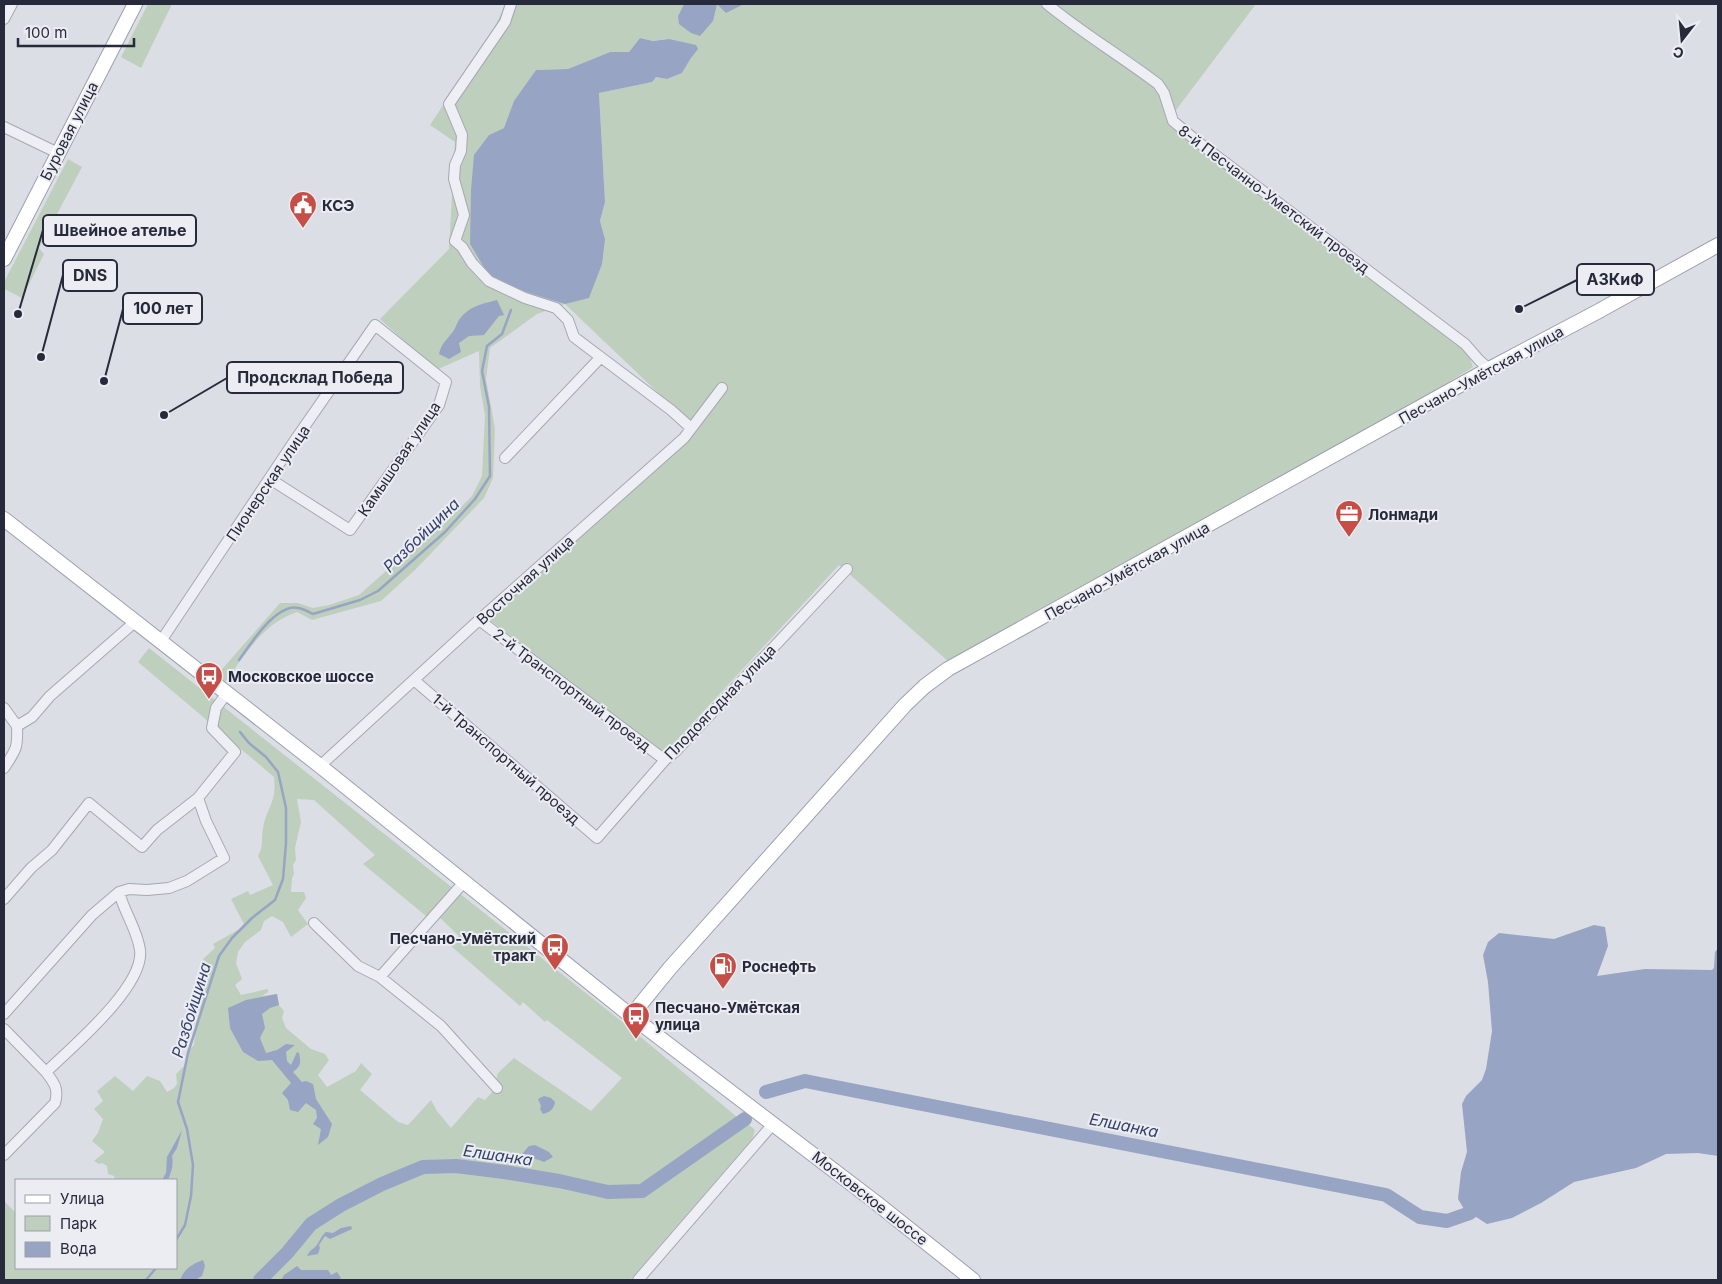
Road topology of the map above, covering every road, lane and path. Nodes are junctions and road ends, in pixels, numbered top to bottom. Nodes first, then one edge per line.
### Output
1 (12, 4) edge
2 (135, 4) edge
3 (511, 4) edge
4 (1047, 4) edge
5 (4, 19) edge
6 (4, 126) edge
7 (58, 153) junction
8 (1718, 245) edge
9 (4, 259) edge
10 (600, 358) junction
11 (1489, 369) junction
12 (446, 382) joint
13 (722, 388) dead end
14 (691, 428) junction
15 (504, 458) dead end
16 (270, 479) junction
17 (4, 519) edge
18 (847, 568) dead end
19 (479, 620) junction
20 (136, 622) junction
21 (161, 641) junction
22 (414, 680) junction
23 (227, 693) junction
24 (4, 708) edge
25 (17, 726) junction
26 (665, 760) junction
27 (320, 766) junction
28 (4, 768) edge
29 (198, 798) junction
30 (597, 838) joint
31 (464, 882) junction
32 (119, 892) junction
33 (4, 899) edge
34 (314, 923) dead end
35 (380, 977) junction
36 (4, 1014) edge
37 (631, 1016) junction
38 (4, 1029) edge
39 (46, 1072) junction
40 (497, 1088) dead end
41 (769, 1121) junction
42 (4, 1155) edge
43 (638, 1280) edge
44 (973, 1280) edge

1 - 5 street
2 - 7 main road, Буровая улица
3 - 10 street
4 - 11 street, 8-й Песчанно-Уметский проезд
6 - 7 street
7 - 9 main road, Буровая улица
8 - 11 main road, Песчано-Умётская улица
10 - 14 street
10 - 15 street
11 - 37 main road, Песчано-Умётская улица
12 - 16 street, Камышовая улица
12 - 16 street, Пионерская улица
13 - 14 street, Восточная улица
14 - 19 street, Восточная улица
16 - 21 street, Пионерская улица
17 - 20 main road
18 - 26 street, Плодоягодная улица
19 - 22 street, Восточная улица
19 - 26 street, 2-й Транспортный проезд
20 - 21 main road
20 - 25 street
21 - 23 main road
22 - 27 street, Восточная улица
22 - 30 street, 1-й Транспортный проезд
23 - 27 main road
23 - 29 street
24 - 25 street
25 - 28 street
26 - 30 street, Плодоягодная улица
27 - 31 main road
29 - 32 street
29 - 33 street
31 - 35 street
31 - 37 main road
32 - 36 street
32 - 39 street
34 - 35 street
35 - 40 street
37 - 41 main road, Московское шоссе
38 - 39 street
39 - 42 street
41 - 43 street
41 - 44 main road, Московское шоссе

